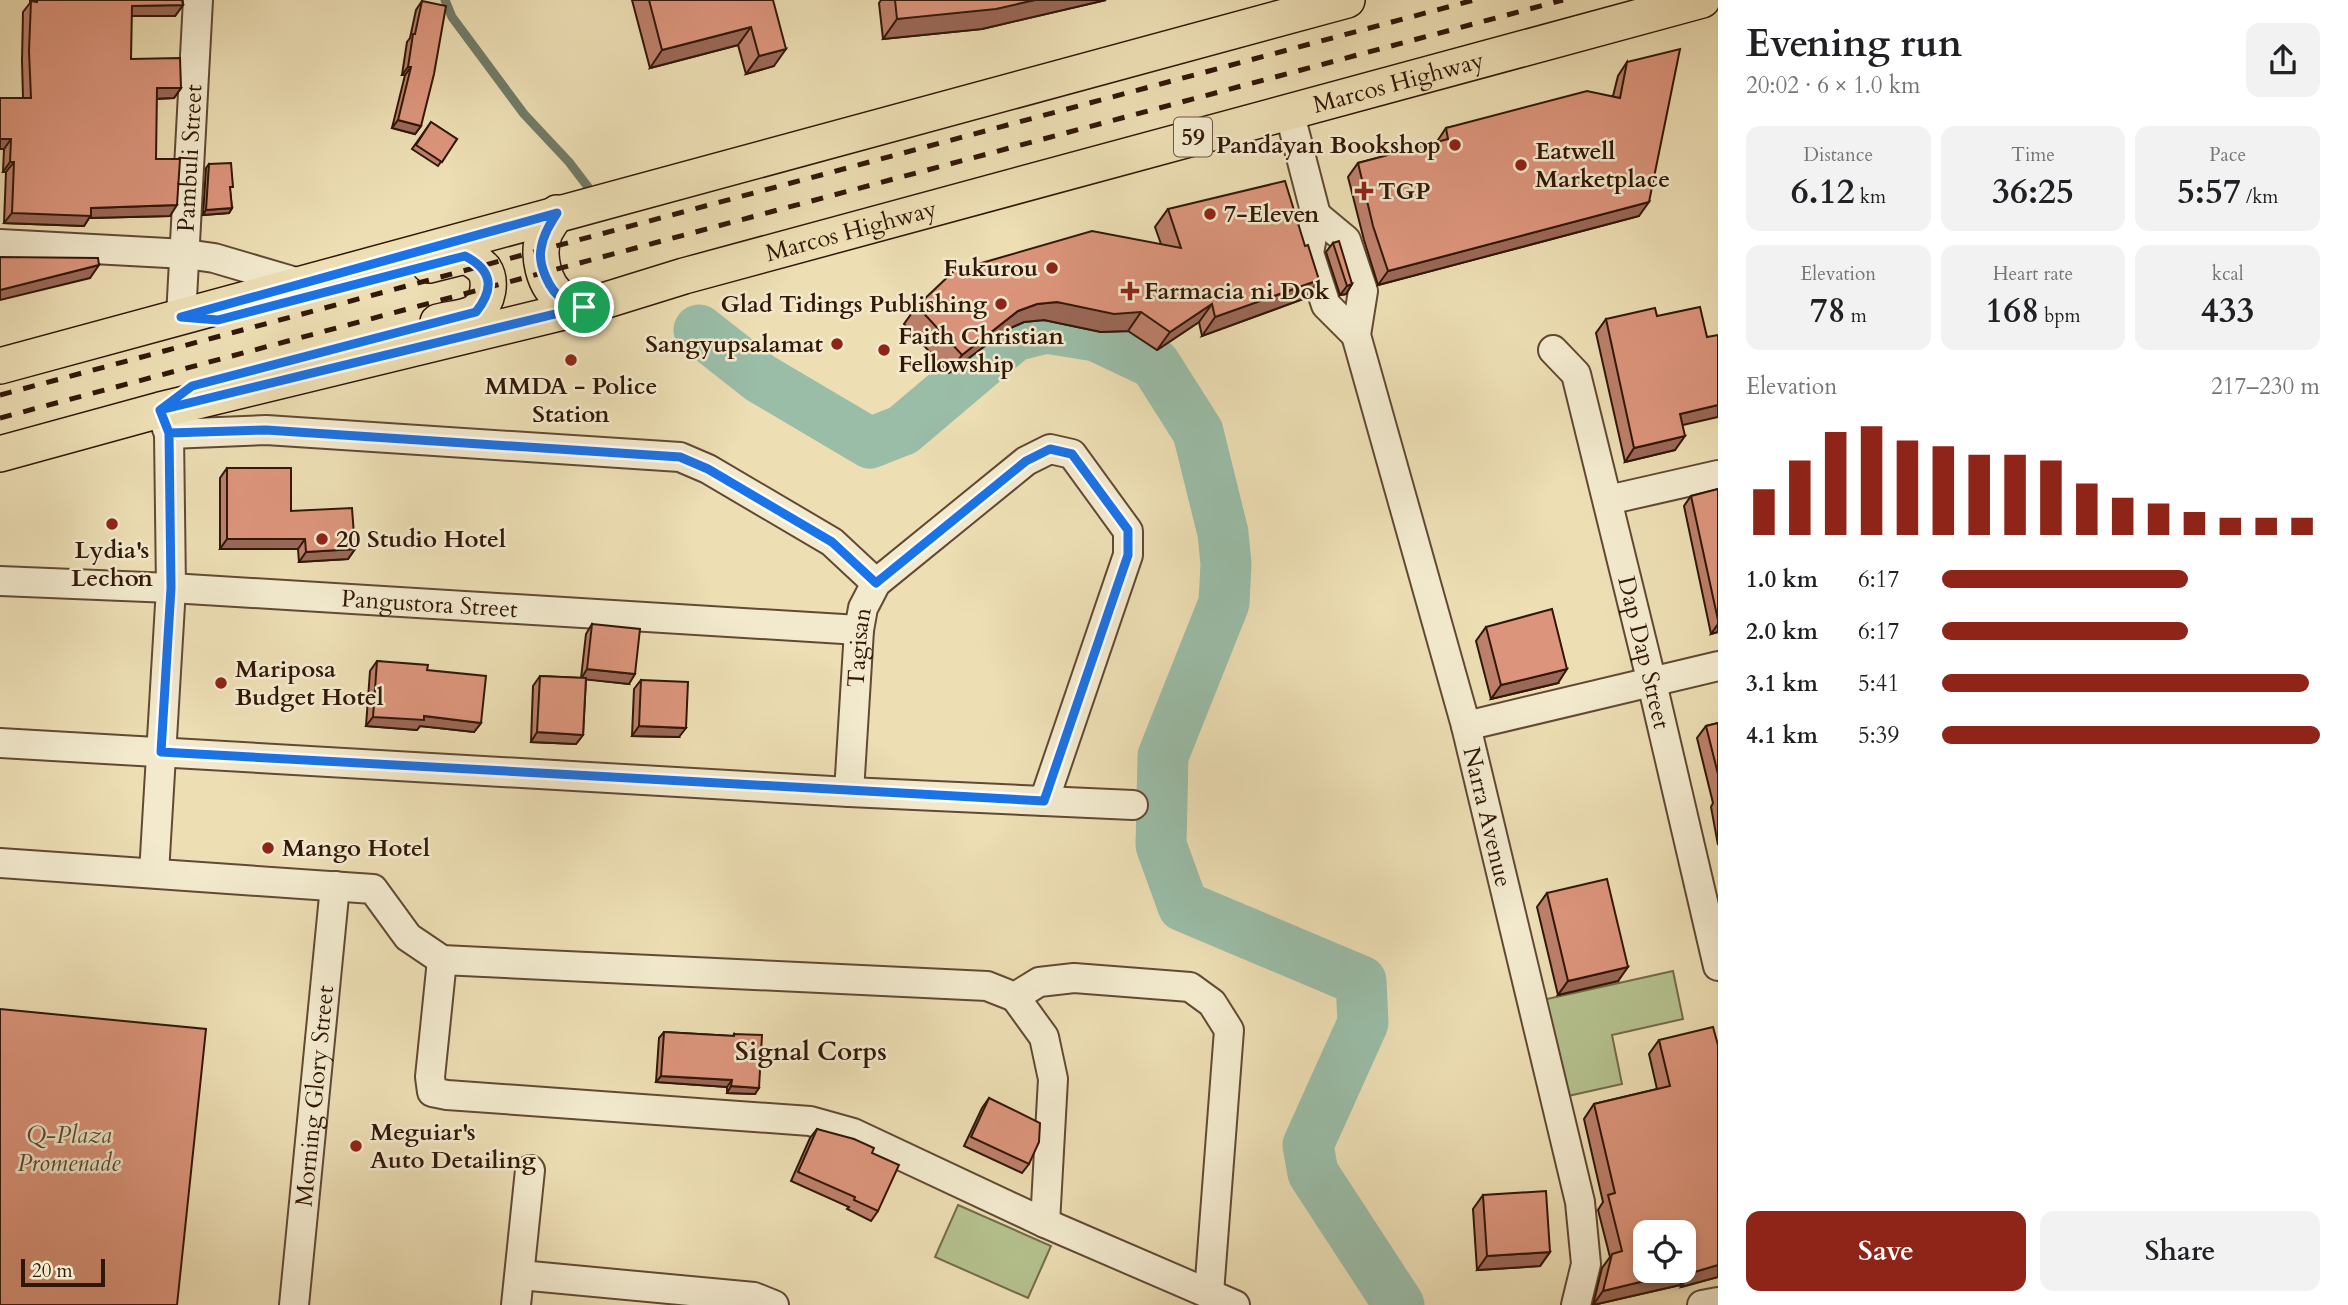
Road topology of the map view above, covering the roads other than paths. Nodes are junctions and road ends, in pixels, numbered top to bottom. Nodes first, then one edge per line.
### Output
1 (198, 0) edge
2 (1347, 0) edge
3 (1702, 0) edge
4 (1289, 111) junction
5 (570, 210) junction
6 (1317, 215) junction
7 (0, 244) edge
8 (186, 254) junction
9 (299, 283) junction
10 (584, 307) junction
11 (181, 317) junction
12 (1356, 335) junction
13 (1553, 350) dead end
14 (0, 366) edge
15 (164, 421) junction
16 (0, 454) edge
17 (1718, 475) edge
18 (1608, 500) junction
19 (0, 580) edge
20 (876, 583) junction
21 (171, 588) junction
22 (859, 630) junction
23 (1718, 666) edge
24 (1653, 683) junction
25 (1466, 726) junction
26 (0, 743) edge
27 (161, 752) junction
28 (849, 792) junction
29 (1044, 801) junction
30 (1133, 805) dead end
31 (0, 863) edge
32 (154, 873) junction
33 (335, 886) junction
34 (442, 960) junction
35 (1718, 966) edge
36 (1015, 997) junction
37 (530, 1170) dead end
38 (1045, 1223) junction
39 (520, 1275) junction
40 (1209, 1293) junction
41 (1718, 1302) edge
42 (294, 1305) edge
43 (516, 1305) edge
44 (774, 1305) edge
45 (1235, 1305) edge
46 (1576, 1305) edge
47 (1702, 1305) edge

1 - 8 street, Pambuli Street
2 - 5 main road
3 - 4 main road, Marcos Highway / 59
4 - 6 street, Narra Avenue
4 - 10 main road, Marcos Highway / 59
5 - 9 main road
5 - 10 main road
6 - 12 street, Narra Avenue
6 - 12 street, Narra Avenue
7 - 8 street
8 - 9 street
8 - 11 street, Pambuli Street
9 - 11 main road
10 - 15 main road, Marcos Highway / 59
11 - 14 main road
11 - 15 main road
12 - 25 street, Narra Avenue
13 - 18 street, Dap Dap Street
15 - 16 main road, Marcos Highway / 59
15 - 20 street
15 - 21 street
17 - 18 street
18 - 24 street, Dap Dap Street
19 - 21 street, Pangustora Street
20 - 22 street, Tagisan
20 - 29 street, Tagisan
21 - 22 street, Pangustora Street
21 - 27 street
22 - 28 street, Tagisan
23 - 24 street
24 - 25 street
24 - 35 street, Dap Dap Street
25 - 46 street, Narra Avenue
26 - 27 street
27 - 28 street
27 - 32 street
28 - 29 street
29 - 30 street
31 - 32 street
32 - 33 street
33 - 34 street
33 - 42 street, Morning Glory Street
34 - 36 street
34 - 38 street
36 - 38 street
36 - 40 street
37 - 39 street
38 - 40 street
39 - 43 street
39 - 44 street
40 - 45 street
41 - 47 street

